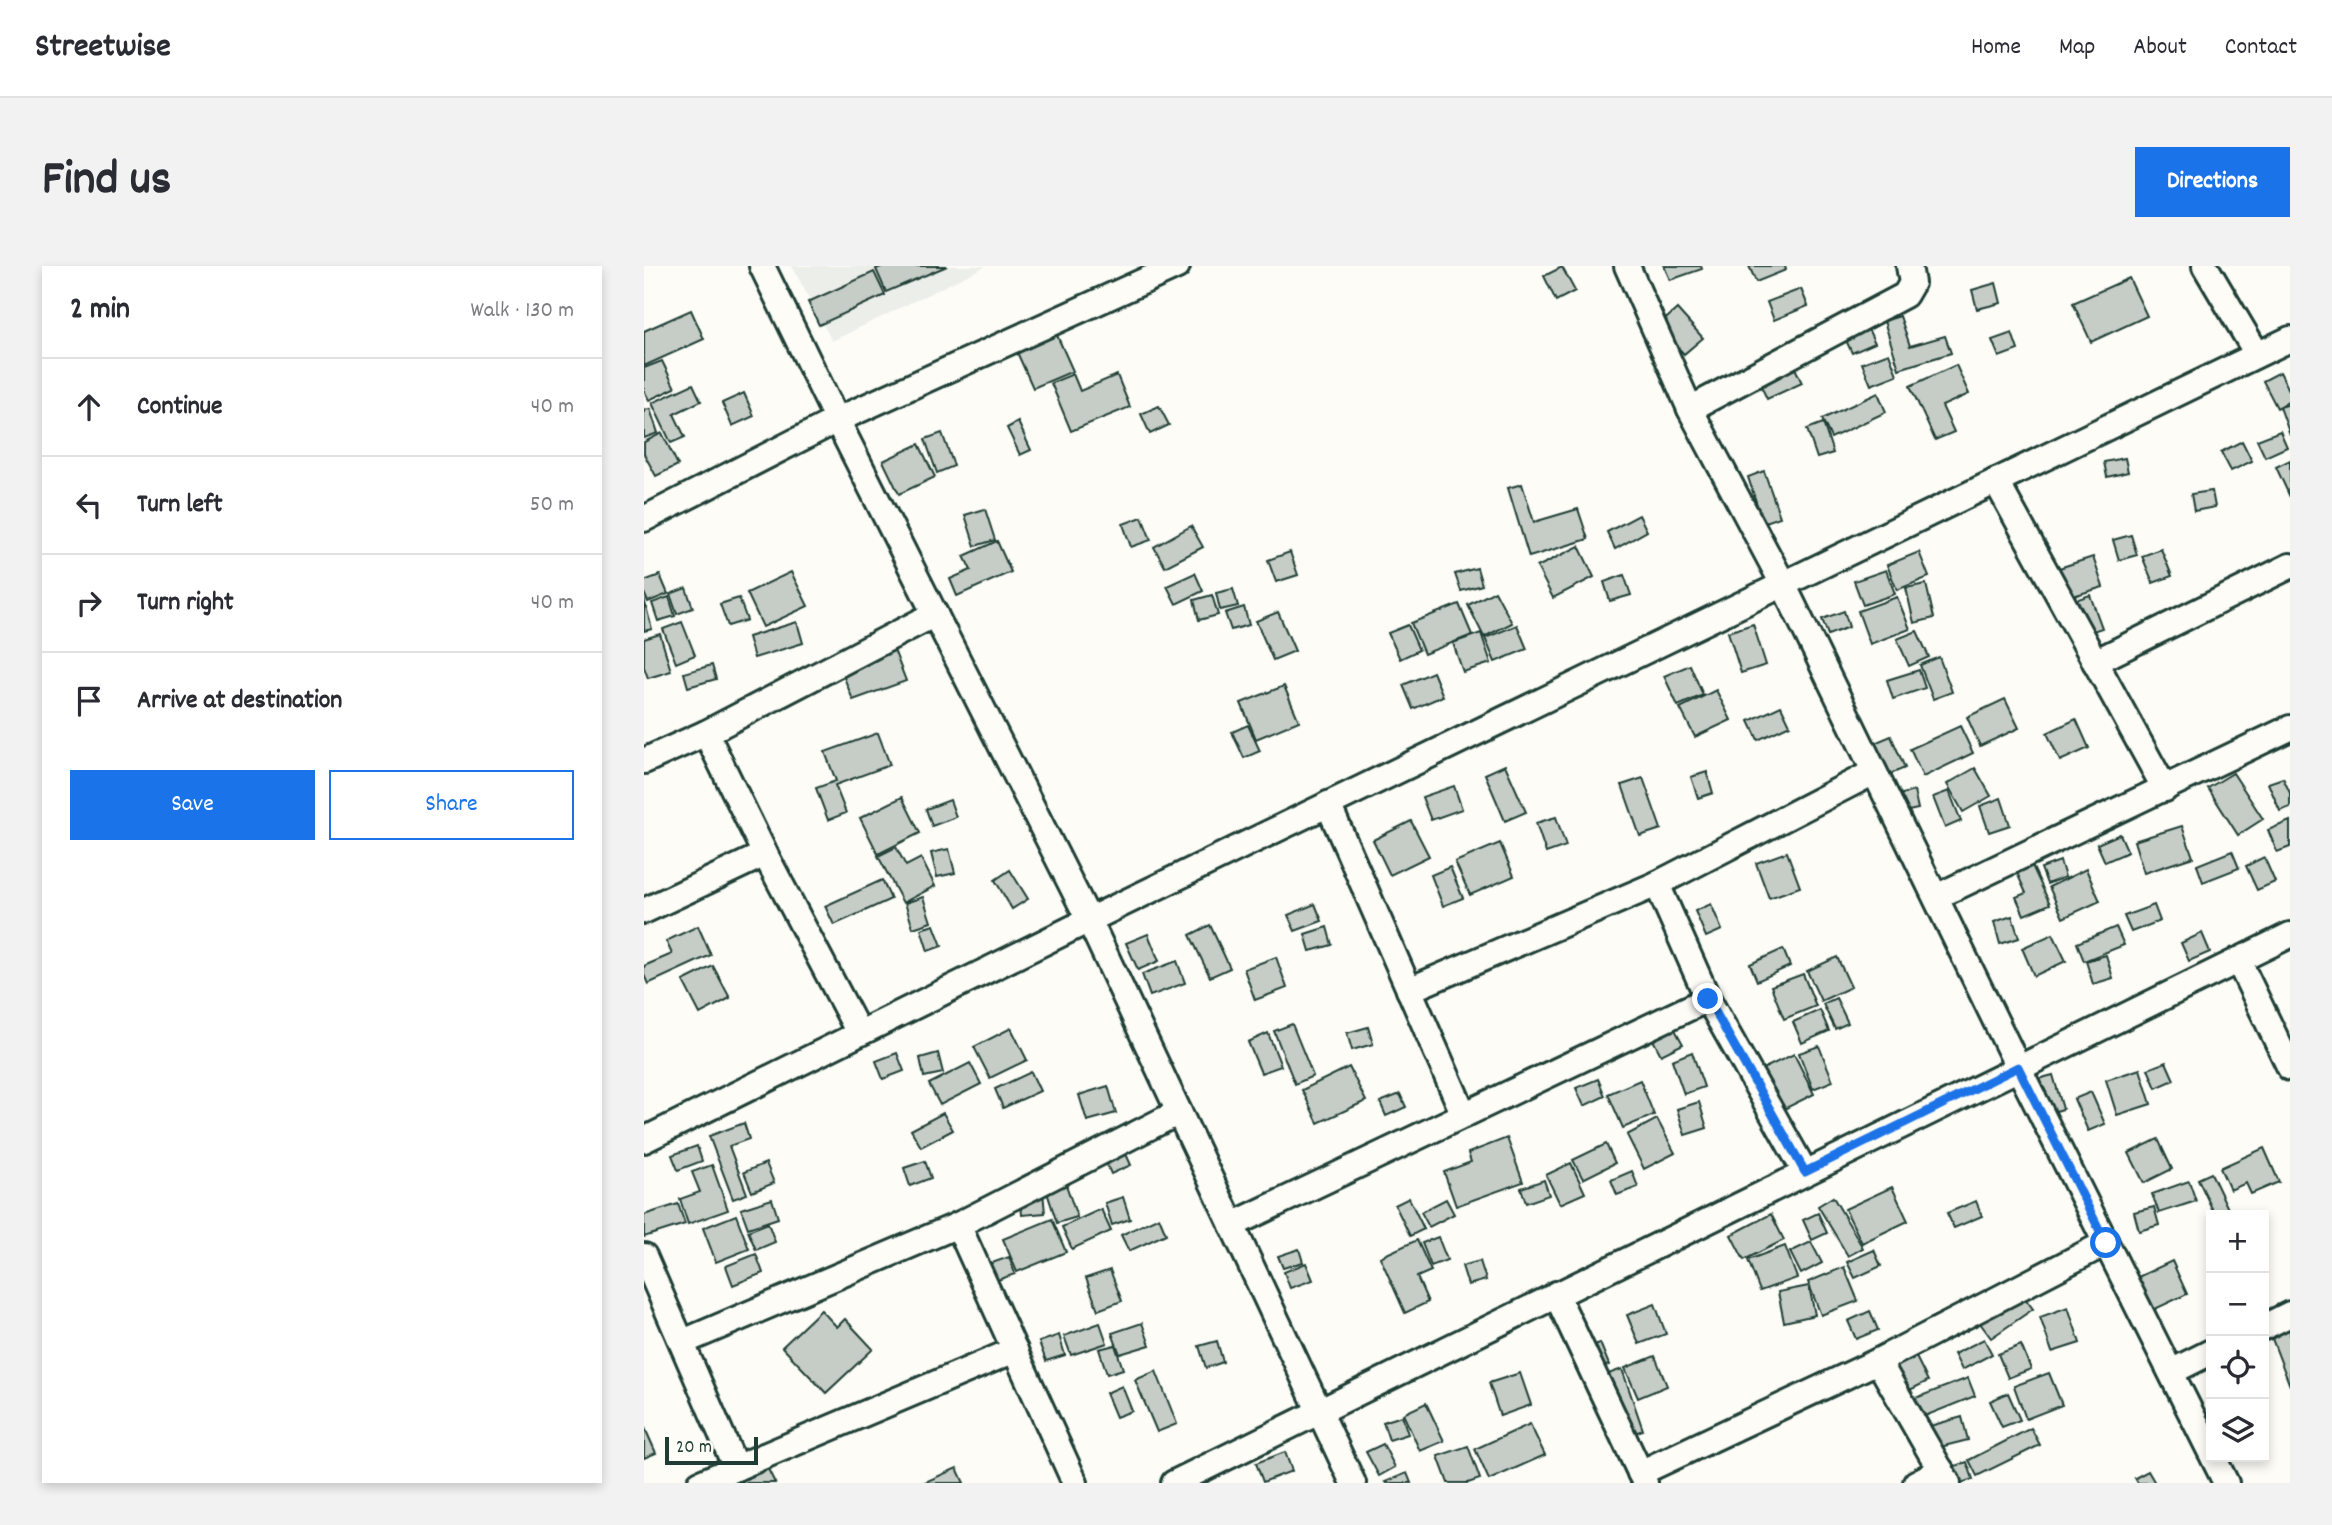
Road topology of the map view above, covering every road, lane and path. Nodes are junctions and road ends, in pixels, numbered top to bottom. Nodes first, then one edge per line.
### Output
1 (762, 266) edge
2 (1177, 266) edge
3 (1626, 266) edge
4 (1909, 266) edge
5 (2205, 266) edge
6 (2290, 338) edge
7 (2257, 355) junction
8 (1690, 409) junction
9 (837, 420) junction
10 (1996, 481) junction
11 (644, 519) edge
12 (2290, 566) edge
13 (1783, 584) junction
14 (935, 614) junction
15 (2095, 662) junction
16 (2290, 728) edge
17 (706, 733) junction
18 (644, 761) edge
19 (1874, 772) junction
20 (2165, 789) junction
21 (1328, 804) junction
22 (765, 854) junction
23 (1657, 884) junction
24 (1936, 897) junction
25 (644, 911) edge
26 (1089, 920) junction
27 (2290, 935) edge
28 (2238, 960) junction
29 (1409, 990) junction
30 (1708, 999) junction
31 (859, 1034) junction
32 (2018, 1067) junction
33 (2290, 1068) edge
34 (1179, 1112) junction
35 (1465, 1115) junction
36 (644, 1140) edge
37 (1805, 1172) junction
38 (958, 1225) junction
39 (1232, 1225) junction
40 (2106, 1243) junction
41 (644, 1256) edge
42 (1556, 1294) junction
43 (2290, 1314) edge
44 (2269, 1324) edge
45 (683, 1342) junction
46 (1015, 1350) junction
47 (2206, 1354) edge
48 (1878, 1361) junction
49 (2171, 1372) junction
50 (1318, 1411) junction
51 (2206, 1443) edge
52 (2216, 1462) edge
53 (736, 1468) junction
54 (1944, 1477) edge
55 (1643, 1478) edge
56 (700, 1483) edge
57 (1075, 1483) edge
58 (1174, 1483) edge
59 (1353, 1483) edge
60 (1916, 1483) edge
61 (2226, 1483) edge

1 - 9 street
2 - 9 street
3 - 8 street
4 - 8 street
5 - 7 street
6 - 7 street
7 - 10 street
8 - 13 street
9 - 11 street
9 - 14 street
10 - 13 street
10 - 15 street
12 - 15 street
13 - 19 street
13 - 21 street
14 - 17 street
14 - 26 street
15 - 20 street
16 - 20 street
17 - 18 street
17 - 22 street
19 - 23 street
19 - 24 street
20 - 24 street
21 - 26 street
21 - 29 street
22 - 25 street
22 - 31 street
23 - 29 street
23 - 30 street
24 - 32 street
26 - 31 street
26 - 34 street
27 - 28 street
28 - 32 street
28 - 33 street
29 - 35 street
30 - 35 street
30 - 37 street
31 - 36 street
32 - 37 street
32 - 40 street
34 - 38 street
34 - 39 street
35 - 39 street
37 - 42 street
38 - 45 street
38 - 46 street
39 - 50 street
40 - 48 street
40 - 49 street
41 - 45 street
42 - 50 street
42 - 55 street
43 - 44 street
45 - 53 street
46 - 53 street
46 - 57 street
47 - 49 street
48 - 54 street
48 - 55 street
49 - 51 street
50 - 58 street
50 - 59 street
52 - 61 street
53 - 56 street
54 - 60 street

